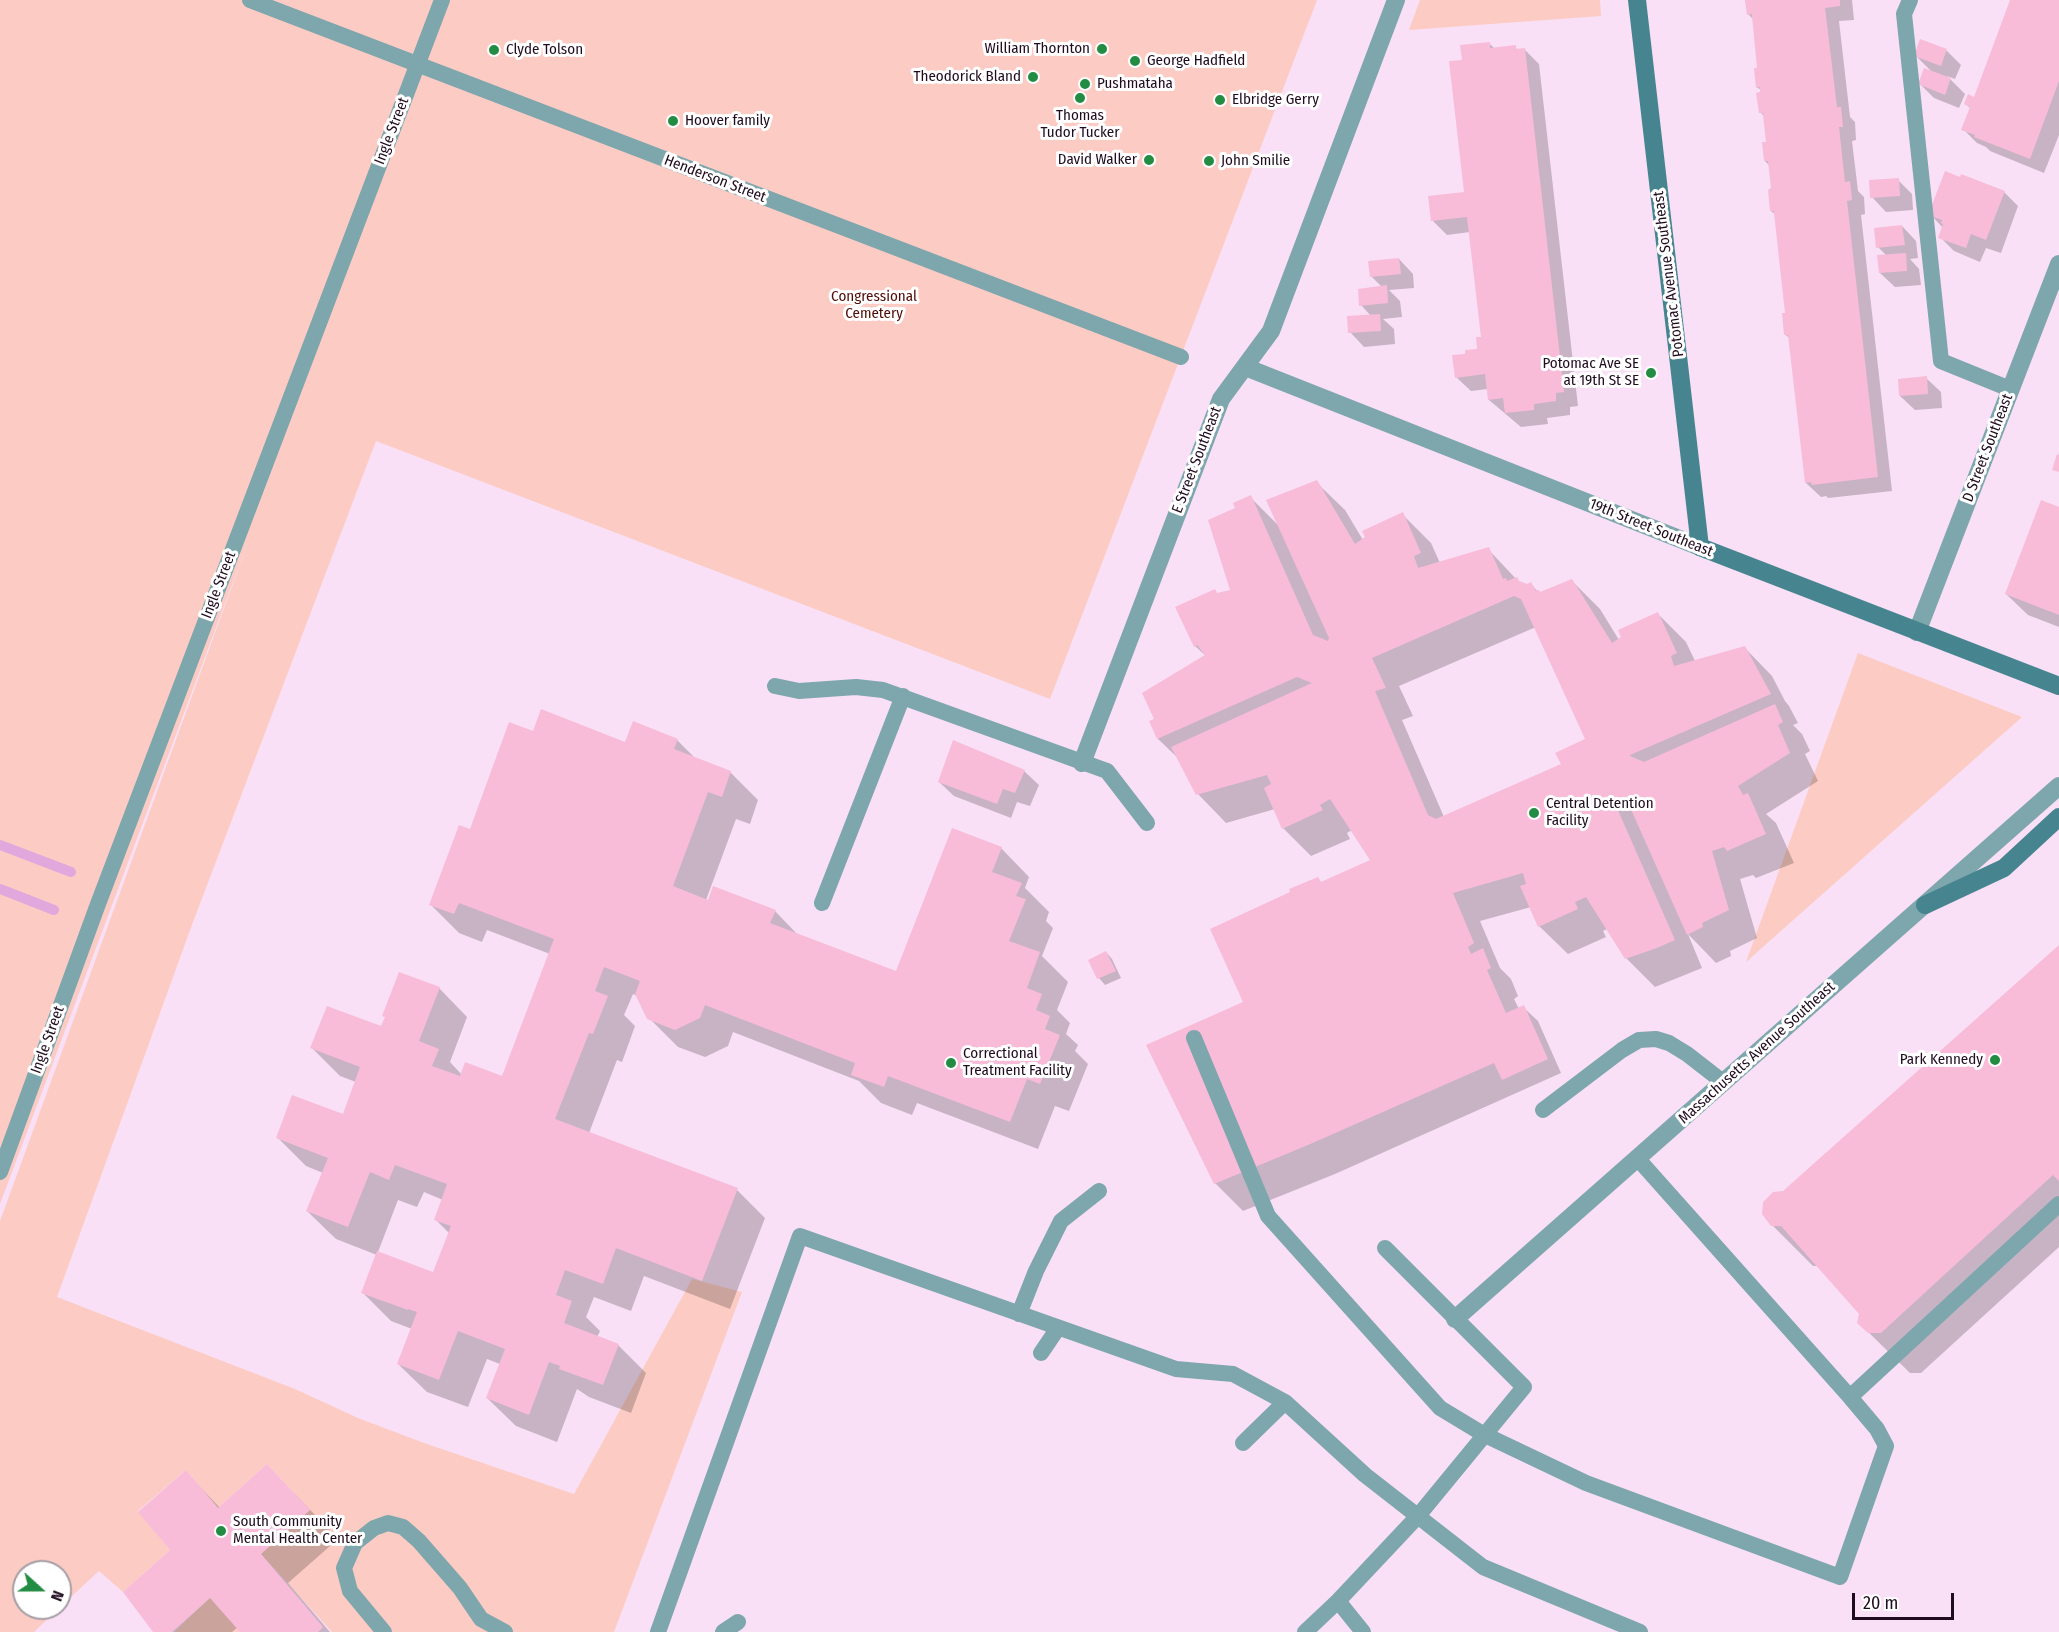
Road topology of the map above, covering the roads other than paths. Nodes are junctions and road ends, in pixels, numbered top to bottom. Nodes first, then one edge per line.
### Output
1 (250, 0) edge
2 (442, 0) edge
3 (1396, 0) edge
4 (1637, 0) edge
5 (1910, 0) edge
6 (417, 64) junction
7 (2059, 264) edge
8 (2054, 289) edge
9 (1181, 357) dead end
10 (1245, 367) junction
11 (2010, 389) junction
12 (1700, 547) junction
13 (1917, 632) junction
14 (775, 686) dead end
15 (2059, 686) edge
16 (903, 696) junction
17 (1083, 763) junction
18 (2059, 786) edge
19 (2059, 818) edge
20 (1147, 823) dead end
21 (822, 903) dead end
22 (1925, 905) junction
23 (1194, 1038) dead end
24 (1723, 1082) junction
25 (1543, 1110) dead end
26 (1638, 1159) junction
27 (0, 1172) edge
28 (1099, 1191) dead end
29 (2059, 1204) edge
30 (1385, 1248) dead end
31 (1020, 1314) junction
32 (1455, 1319) junction
33 (1058, 1328) junction
34 (1041, 1353) dead end
35 (1850, 1397) junction
36 (1285, 1402) junction
37 (1484, 1434) junction
38 (1243, 1443) dead end
39 (1418, 1516) junction
40 (1338, 1601) junction
41 (738, 1622) dead end
42 (384, 1632) edge
43 (505, 1632) edge
44 (658, 1632) edge
45 (723, 1632) edge
46 (1305, 1632) edge
47 (1363, 1632) edge
48 (1640, 1632) edge

1 - 6 lane, Henderson Street
2 - 6 lane, Ingle Street
3 - 10 street, E Street Southeast
4 - 12 main road, Potomac Avenue Southeast
5 - 11 lane
6 - 9 lane, Henderson Street
6 - 27 lane, Ingle Street
7 - 8 street, D Street Southeast
8 - 11 street, D Street Southeast
10 - 12 street, 19th Street Southeast
10 - 17 street, E Street Southeast
11 - 13 street, D Street Southeast
12 - 13 main road, 19th Street Southeast
13 - 15 main road, 19th Street Southeast
14 - 16 lane
16 - 17 lane
16 - 21 lane
17 - 20 lane
18 - 22 street, Massachusetts Avenue Southeast
19 - 22 main road
22 - 24 street, Massachusetts Avenue Southeast
23 - 37 lane
24 - 25 lane
24 - 26 street, Massachusetts Avenue Southeast
26 - 32 street, Massachusetts Avenue Southeast
26 - 35 lane
28 - 31 lane
29 - 35 lane
30 - 32 lane
31 - 33 lane
31 - 44 lane
32 - 37 lane
33 - 34 lane
33 - 36 lane
35 - 37 lane
36 - 38 lane
36 - 39 lane
37 - 39 lane
39 - 40 lane
39 - 48 lane
40 - 46 lane
40 - 47 lane
41 - 45 lane
42 - 43 lane

